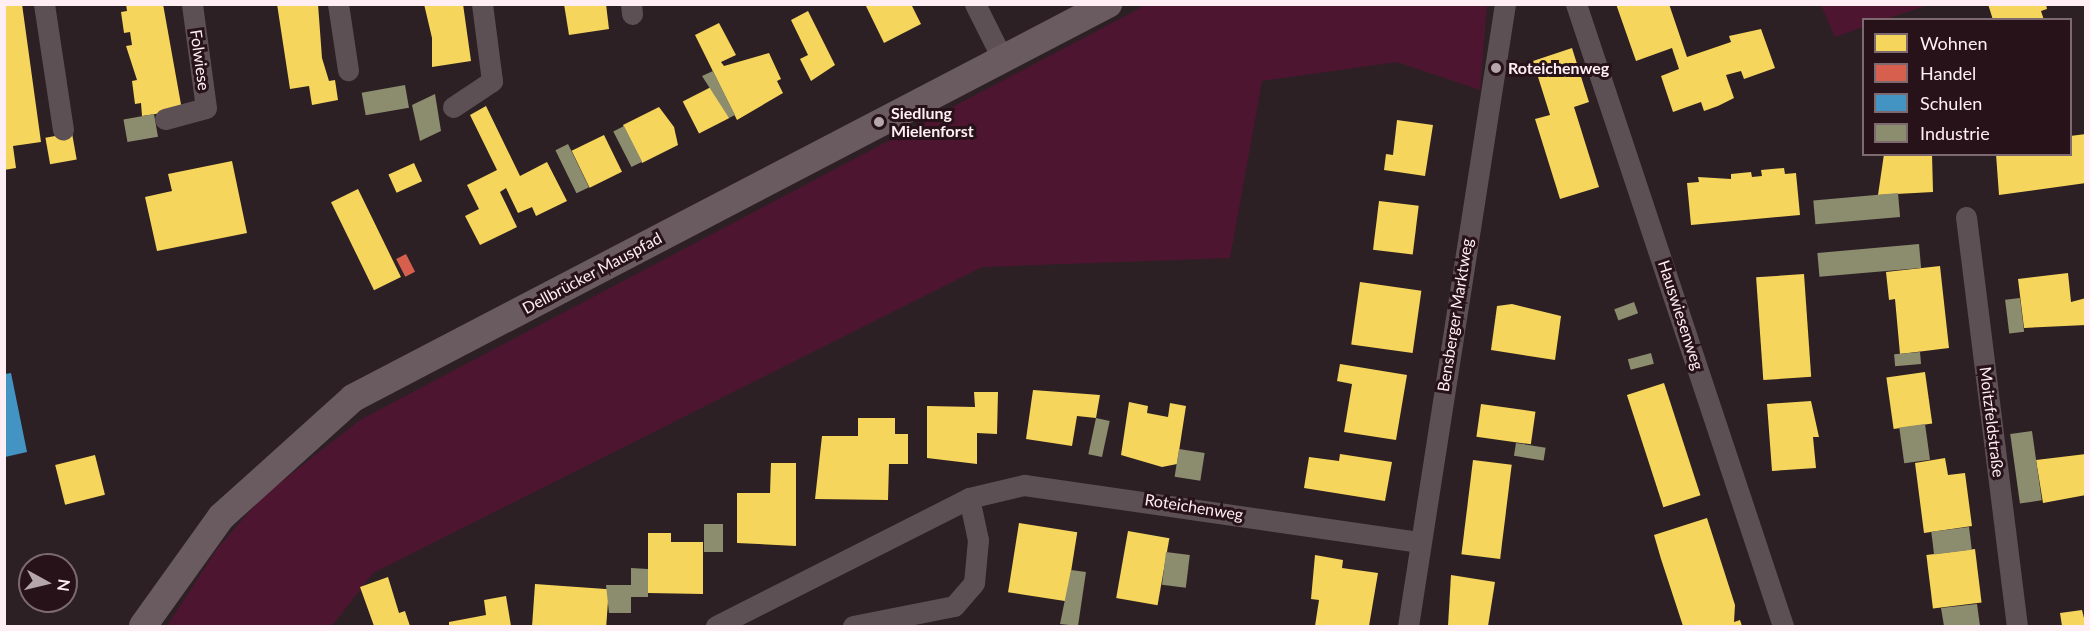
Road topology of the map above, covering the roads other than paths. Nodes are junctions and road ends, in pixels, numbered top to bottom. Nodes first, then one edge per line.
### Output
1 (44, 4) edge
2 (192, 4) edge
3 (338, 4) edge
4 (482, 4) edge
5 (975, 4) edge
6 (1108, 4) edge
7 (1505, 4) edge
8 (1576, 4) edge
9 (1003, 60) junction
10 (348, 70) dead end
11 (453, 107) dead end
12 (165, 119) dead end
13 (63, 130) dead end
14 (1966, 217) dead end
15 (969, 498) junction
16 (1420, 542) junction
17 (144, 627) edge
18 (716, 627) edge
19 (853, 627) edge
20 (1408, 627) edge
21 (1783, 627) edge
22 (2018, 627) edge

1 - 13 street
2 - 12 street, Folwiese
3 - 10 street
4 - 11 street
5 - 9 street
6 - 9 main road, Dellbrücker Mauspfad
7 - 16 street, Bensberger Marktweg
8 - 21 street, Hauswiesenweg
9 - 17 main road, Dellbrücker Mauspfad
14 - 22 street, Moitzfeldstraße
15 - 16 street, Roteichenweg
15 - 18 street, Roteichenweg
15 - 19 street
16 - 20 street, Bensberger Marktweg

